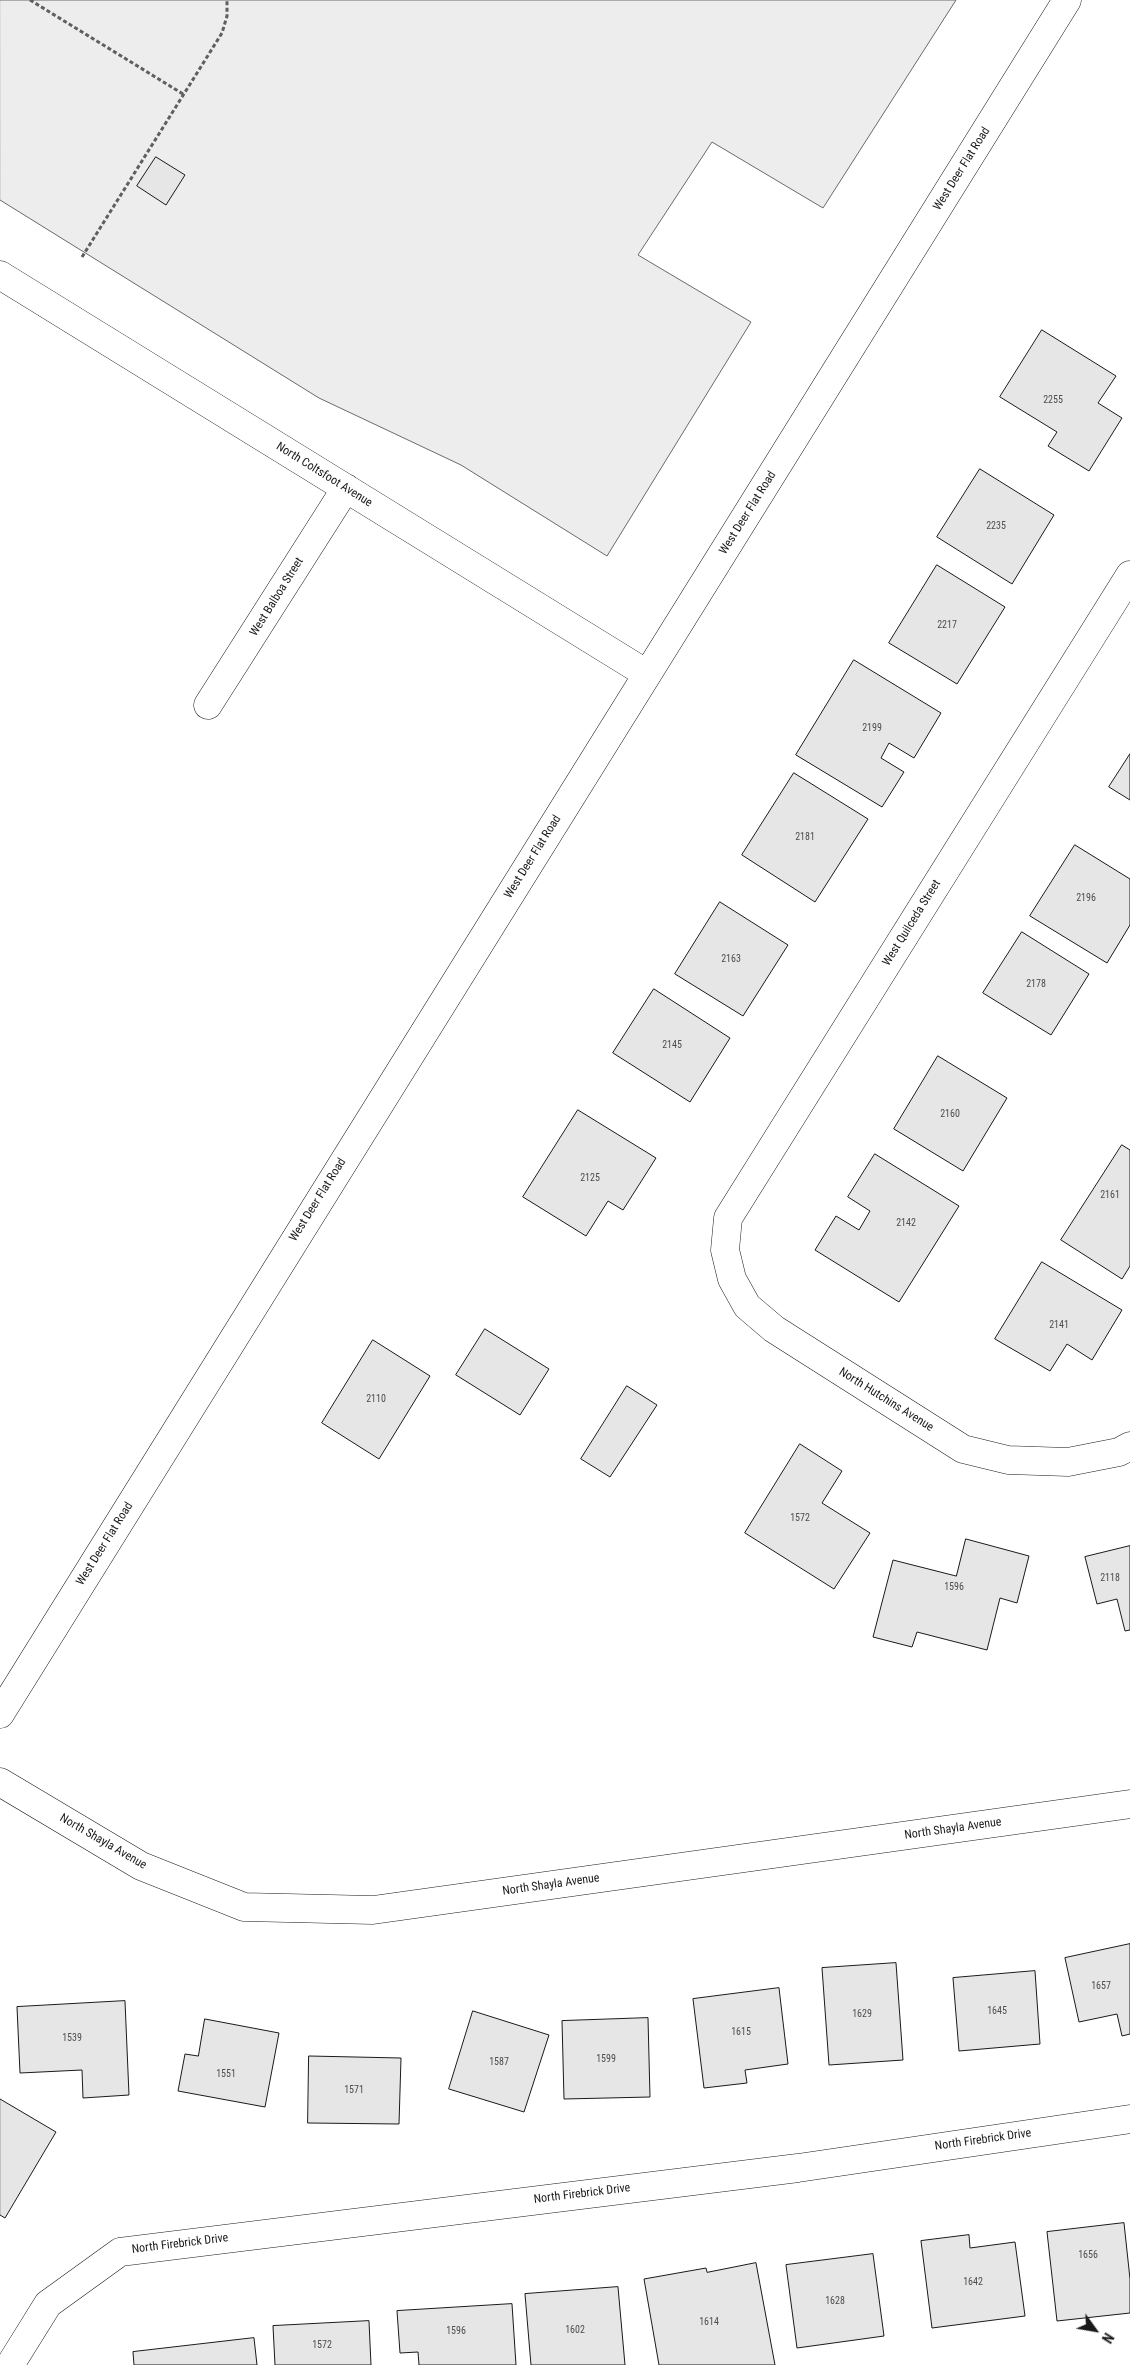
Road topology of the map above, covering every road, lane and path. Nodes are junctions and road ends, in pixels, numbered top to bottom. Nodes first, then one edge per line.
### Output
1 (30, 0) edge
2 (227, 0) edge
3 (1067, 0) edge
4 (183, 94) junction
5 (82, 257) dead end
6 (0, 275) edge
7 (346, 488) junction
8 (1130, 575) edge
9 (647, 674) junction
10 (208, 705) dead end
11 (732, 1280) joint
12 (1130, 1446) edge
13 (0, 1714) edge
14 (0, 1782) edge
15 (1130, 1804) edge
16 (1130, 2119) edge
17 (10, 2365) edge

1 - 4 path
2 - 4 path
3 - 9 street, West Deer Flat Road
4 - 5 path
6 - 7 street, North Coltsfoot Avenue
7 - 9 street, North Coltsfoot Avenue
7 - 10 street, West Balboa Street
8 - 11 street, West Quilceda Street
9 - 13 street, West Deer Flat Road
11 - 12 street, North Hutchins Avenue
14 - 15 street, North Shayla Avenue
16 - 17 street, North Firebrick Drive

